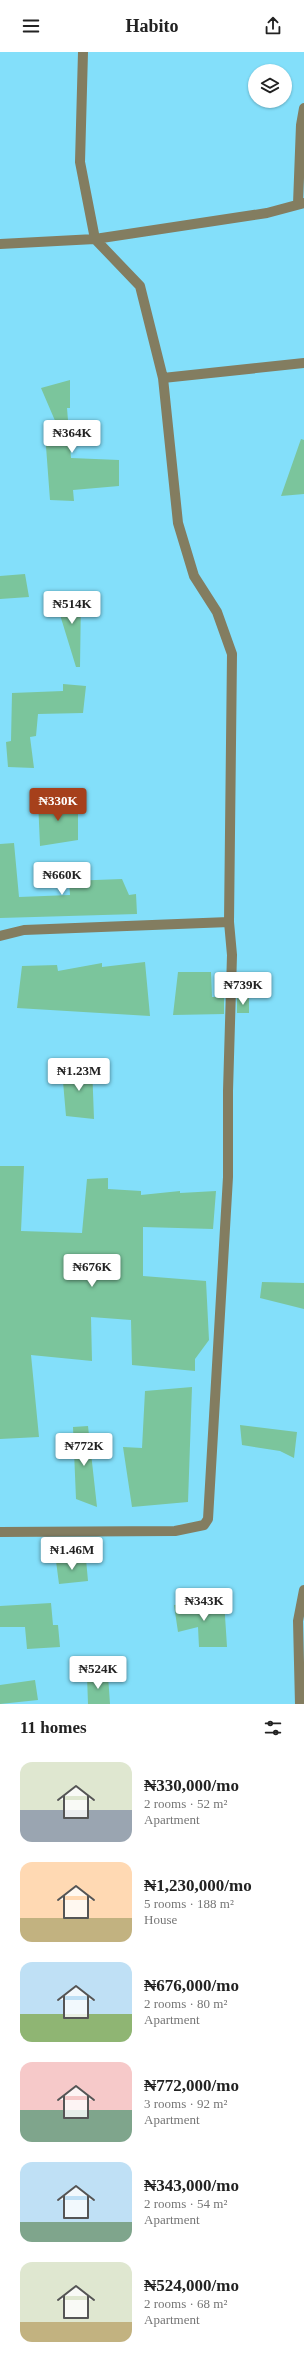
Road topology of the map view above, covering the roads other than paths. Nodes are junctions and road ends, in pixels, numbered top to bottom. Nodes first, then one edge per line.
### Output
1 (83, 52) edge
2 (304, 108) edge
3 (301, 203) edge
4 (95, 239) junction
5 (0, 244) edge
6 (304, 364) edge
7 (163, 378) junction
8 (228, 922) junction
9 (0, 936) edge
10 (0, 1532) edge
11 (304, 1590) edge
12 (300, 1704) edge

1 - 4 street
2 - 3 street
3 - 4 street
4 - 5 street
4 - 7 street
6 - 7 street
7 - 8 street
8 - 9 street
8 - 10 street
11 - 12 street

